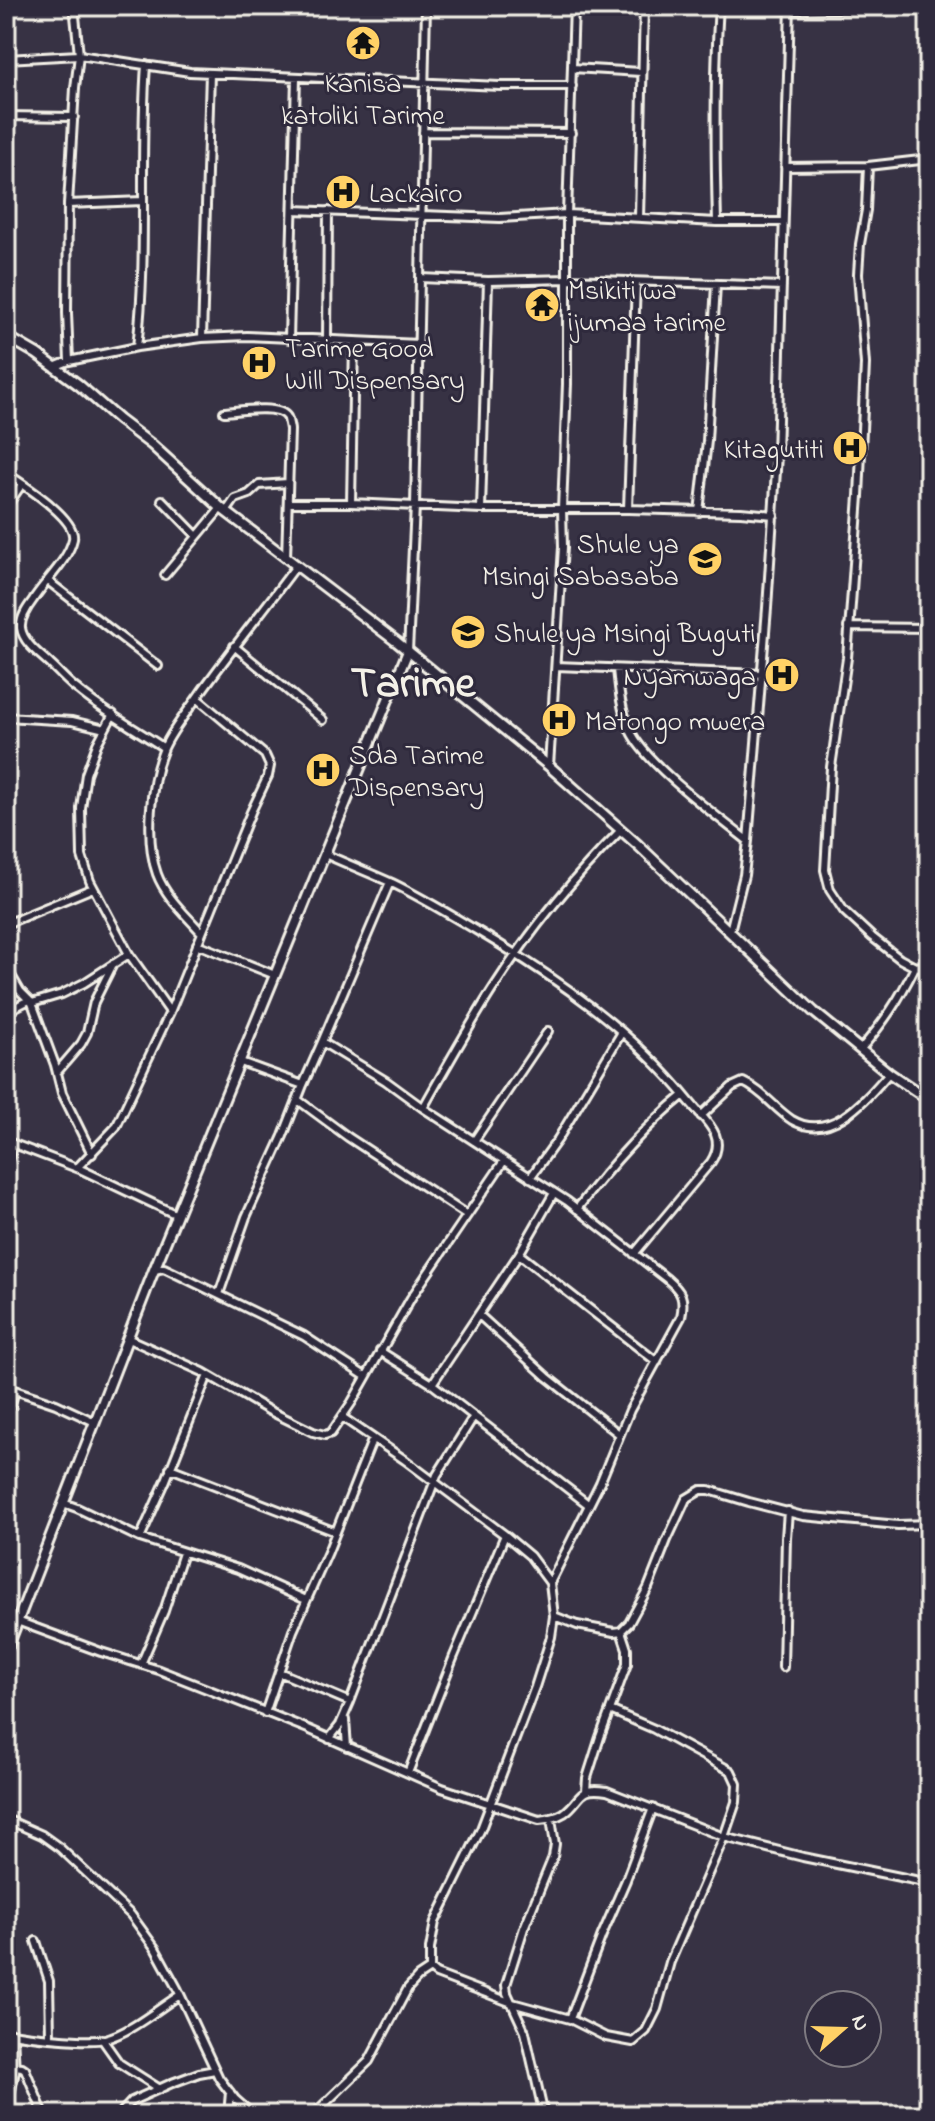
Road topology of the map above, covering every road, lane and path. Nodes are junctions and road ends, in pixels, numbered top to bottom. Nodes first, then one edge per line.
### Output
1 (74, 6) edge
2 (426, 6) edge
3 (574, 6) edge
4 (644, 6) edge
5 (719, 6) edge
6 (729, 6) edge
7 (903, 7) edge
8 (929, 7) edge
9 (790, 8) edge
10 (79, 55) junction
11 (6, 59) edge
12 (146, 65) junction
13 (572, 68) junction
14 (641, 72) junction
15 (210, 73) junction
16 (296, 77) junction
17 (424, 81) junction
18 (572, 86) junction
19 (6, 116) edge
20 (74, 117) junction
21 (423, 132) junction
22 (571, 133) junction
23 (929, 159) edge
24 (868, 166) junction
25 (785, 167) junction
26 (142, 201) junction
27 (68, 204) junction
28 (293, 210) junction
29 (328, 211) junction
30 (421, 214) junction
31 (567, 214) junction
32 (639, 218) junction
33 (717, 222) junction
34 (783, 222) junction
35 (421, 278) junction
36 (568, 279) junction
37 (488, 281) junction
38 (636, 282) junction
39 (716, 284) junction
40 (782, 286) junction
41 (6, 336) edge
42 (202, 338) junction
43 (289, 339) junction
44 (327, 340) junction
45 (354, 341) junction
46 (419, 344) junction
47 (137, 347) junction
48 (69, 361) junction
49 (54, 367) junction
50 (224, 412) dead end
51 (6, 473) edge
52 (288, 483) junction
53 (22, 484) junction
54 (162, 500) dead end
55 (288, 503) junction
56 (351, 503) junction
57 (415, 506) junction
58 (6, 507) edge
59 (481, 509) junction
60 (562, 509) junction
61 (628, 509) junction
62 (223, 510) junction
63 (699, 512) junction
64 (774, 515) junction
65 (197, 536) junction
66 (286, 558) junction
67 (296, 566) junction
68 (165, 575) dead end
69 (48, 581) junction
70 (848, 627) junction
71 (929, 628) edge
72 (234, 646) junction
73 (408, 651) junction
74 (158, 666) dead end
75 (556, 666) junction
76 (617, 669) junction
77 (762, 674) junction
78 (197, 698) junction
79 (113, 714) junction
80 (6, 717) edge
81 (323, 720) dead end
82 (105, 729) junction
83 (164, 748) junction
84 (549, 766) junction
85 (621, 830) junction
86 (748, 841) junction
87 (325, 854) junction
88 (390, 882) junction
89 (93, 888) junction
90 (6, 924) edge
91 (730, 931) junction
92 (201, 932) junction
93 (197, 944) junction
94 (129, 954) junction
95 (516, 954) junction
96 (113, 964) junction
97 (929, 965) edge
98 (6, 967) edge
99 (915, 967) junction
100 (275, 975) junction
101 (31, 1002) junction
102 (6, 1012) edge
103 (170, 1012) junction
104 (548, 1031) dead end
105 (622, 1032) junction
106 (322, 1042) junction
107 (860, 1050) junction
108 (238, 1061) junction
109 (57, 1072) junction
110 (889, 1073) junction
111 (303, 1085) junction
112 (929, 1085) edge
113 (684, 1095) junction
114 (925, 1098) edge
115 (298, 1100) junction
116 (423, 1108) junction
117 (701, 1116) junction
118 (474, 1141) junction
119 (10, 1143) edge
120 (92, 1154) junction
121 (504, 1161) junction
122 (6, 1168) edge
123 (77, 1168) junction
124 (530, 1178) junction
125 (554, 1193) junction
126 (577, 1209) junction
127 (177, 1215) junction
128 (467, 1215) junction
129 (519, 1254) junction
130 (634, 1254) junction
131 (154, 1270) junction
132 (219, 1294) junction
133 (479, 1315) junction
134 (127, 1338) junction
135 (380, 1351) junction
136 (657, 1362) junction
137 (208, 1375) junction
138 (365, 1376) junction
139 (432, 1384) junction
140 (6, 1387) edge
141 (15, 1390) junction
142 (474, 1416) junction
143 (342, 1417) junction
144 (6, 1421) edge
145 (95, 1422) junction
146 (619, 1434) junction
147 (373, 1438) junction
148 (170, 1468) junction
149 (434, 1483) junction
150 (63, 1503) junction
151 (589, 1505) junction
152 (788, 1511) junction
153 (929, 1524) edge
154 (336, 1532) junction
155 (505, 1535) junction
156 (140, 1538) junction
157 (183, 1553) junction
158 (550, 1583) junction
159 (306, 1600) junction
160 (554, 1616) junction
161 (17, 1621) junction
162 (621, 1631) junction
163 (6, 1651) edge
164 (141, 1664) junction
165 (783, 1667) dead end
166 (279, 1672) junction
167 (350, 1702) junction
168 (610, 1710) junction
169 (265, 1713) junction
170 (344, 1716) junction
171 (329, 1739) junction
172 (347, 1747) junction
173 (408, 1773) junction
174 (586, 1791) junction
175 (490, 1804) junction
176 (653, 1808) junction
177 (6, 1819) edge
178 (551, 1819) junction
179 (724, 1837) junction
180 (929, 1883) edge
181 (36, 1941) dead end
182 (430, 1969) junction
183 (180, 1995) junction
184 (512, 2003) junction
185 (570, 2019) junction
186 (9, 2033) edge
187 (50, 2037) junction
188 (102, 2039) junction
189 (15, 2066) junction
190 (215, 2070) junction
191 (160, 2089) junction
192 (230, 2092) junction
193 (6, 2114) edge
194 (44, 2115) edge
195 (119, 2115) edge
196 (228, 2115) edge
197 (253, 2115) edge
198 (313, 2115) edge
199 (544, 2115) edge

1 - 10 street
2 - 17 street
3 - 13 street
4 - 14 street
5 - 33 street
6 - 9 street
7 - 8 street
7 - 9 street
9 - 25 street
10 - 11 street
10 - 12 street
10 - 20 street
12 - 15 street
12 - 26 street
13 - 14 street
13 - 18 street
14 - 32 street
15 - 16 street
15 - 42 street
16 - 17 street
16 - 28 street
17 - 18 street
17 - 21 street
18 - 22 street
19 - 20 street
20 - 27 street
21 - 22 street
21 - 30 street
22 - 31 street
23 - 24 street
24 - 25 street
24 - 70 street
25 - 34 street
26 - 27 street
26 - 47 street
27 - 48 street
28 - 29 street
28 - 43 street
29 - 30 street
29 - 44 street
30 - 31 street
30 - 35 street
31 - 32 street
31 - 36 street
32 - 33 street
33 - 34 street
34 - 40 street
35 - 37 street
35 - 46 street
36 - 37 street
36 - 38 street
36 - 60 street
37 - 59 street
38 - 39 street
38 - 61 street
39 - 40 street
39 - 63 street
40 - 64 street
41 - 49 main road
42 - 43 street
42 - 47 street
43 - 44 street
44 - 45 street
45 - 46 street
45 - 56 street
46 - 57 street
47 - 48 street
48 - 49 street
49 - 62 main road
50 - 52 street
51 - 53 street
52 - 55 street
52 - 62 street
53 - 58 street
53 - 69 street
54 - 65 street
55 - 56 street
55 - 66 street
56 - 57 street
57 - 59 street
57 - 73 street
59 - 60 street
60 - 61 street
60 - 75 street
61 - 63 street
62 - 65 street
62 - 66 main road
63 - 64 street
64 - 77 street
65 - 68 street
66 - 67 main road
67 - 72 street
67 - 73 main road
69 - 74 street
69 - 79 street
70 - 71 street
70 - 99 street
72 - 78 street
72 - 81 street
73 - 84 main road
73 - 87 main road
75 - 76 street
75 - 84 street
76 - 77 street
76 - 86 street
77 - 86 street
78 - 83 street
78 - 92 street
79 - 82 street
79 - 83 street
80 - 82 street
82 - 89 street
83 - 92 street
84 - 85 main road
85 - 91 main road
85 - 95 street
86 - 91 street
87 - 88 street
87 - 100 main road
88 - 95 street
88 - 106 street
89 - 90 street
89 - 94 street
91 - 107 main road
92 - 93 street
93 - 100 street
93 - 103 street
94 - 96 street
94 - 103 street
95 - 105 street
95 - 116 street
96 - 101 street
96 - 109 street
97 - 99 street
98 - 101 street
99 - 107 street
100 - 108 main road
101 - 102 street
101 - 109 street
103 - 120 street
104 - 118 street
105 - 113 street
105 - 124 street
106 - 111 street
106 - 116 street
107 - 110 main road
108 - 111 street
108 - 127 main road
109 - 120 street
110 - 114 main road
110 - 117 street
111 - 115 street
112 - 114 street
113 - 117 street
113 - 126 street
115 - 128 street
115 - 132 street
116 - 118 street
117 - 130 street
118 - 121 street
119 - 122 street
119 - 123 street
120 - 123 street
121 - 124 street
121 - 128 street
123 - 127 street
124 - 125 street
125 - 126 street
125 - 129 street
126 - 130 street
127 - 131 main road
128 - 135 street
129 - 133 street
129 - 136 street
130 - 136 street
131 - 132 street
131 - 134 main road
132 - 138 street
133 - 139 street
133 - 146 street
134 - 137 street
134 - 145 main road
135 - 138 street
135 - 139 street
136 - 146 street
137 - 143 street
137 - 148 street
138 - 143 street
139 - 142 street
140 - 141 street
141 - 144 street
141 - 145 street
142 - 149 street
142 - 151 street
143 - 147 street
145 - 150 main road
146 - 151 street
147 - 149 street
147 - 154 street
148 - 154 street
148 - 156 street
149 - 155 street
149 - 167 street
150 - 156 street
150 - 161 main road
151 - 158 street
152 - 153 street
152 - 162 street
152 - 165 street
154 - 159 street
155 - 158 street
155 - 173 street
156 - 157 street
157 - 159 street
157 - 164 street
158 - 160 street
159 - 166 street
160 - 162 street
160 - 175 street
161 - 163 main road
161 - 164 street
162 - 168 street
164 - 169 street
166 - 167 street
166 - 169 street
167 - 170 street
168 - 174 street
168 - 179 street
169 - 171 street
170 - 171 street
170 - 172 street
171 - 172 street
172 - 173 street
173 - 175 street
174 - 176 street
174 - 178 street
175 - 178 street
175 - 182 street
176 - 179 street
176 - 185 street
177 - 183 street
178 - 184 street
179 - 180 street
179 - 185 street
181 - 187 street
182 - 184 street
182 - 198 street
183 - 188 street
183 - 190 street
184 - 185 street
184 - 199 street
186 - 187 street
186 - 189 street
187 - 188 street
188 - 191 street
189 - 193 street
189 - 194 street
190 - 191 street
190 - 192 street
191 - 195 street
192 - 196 street
192 - 197 street

